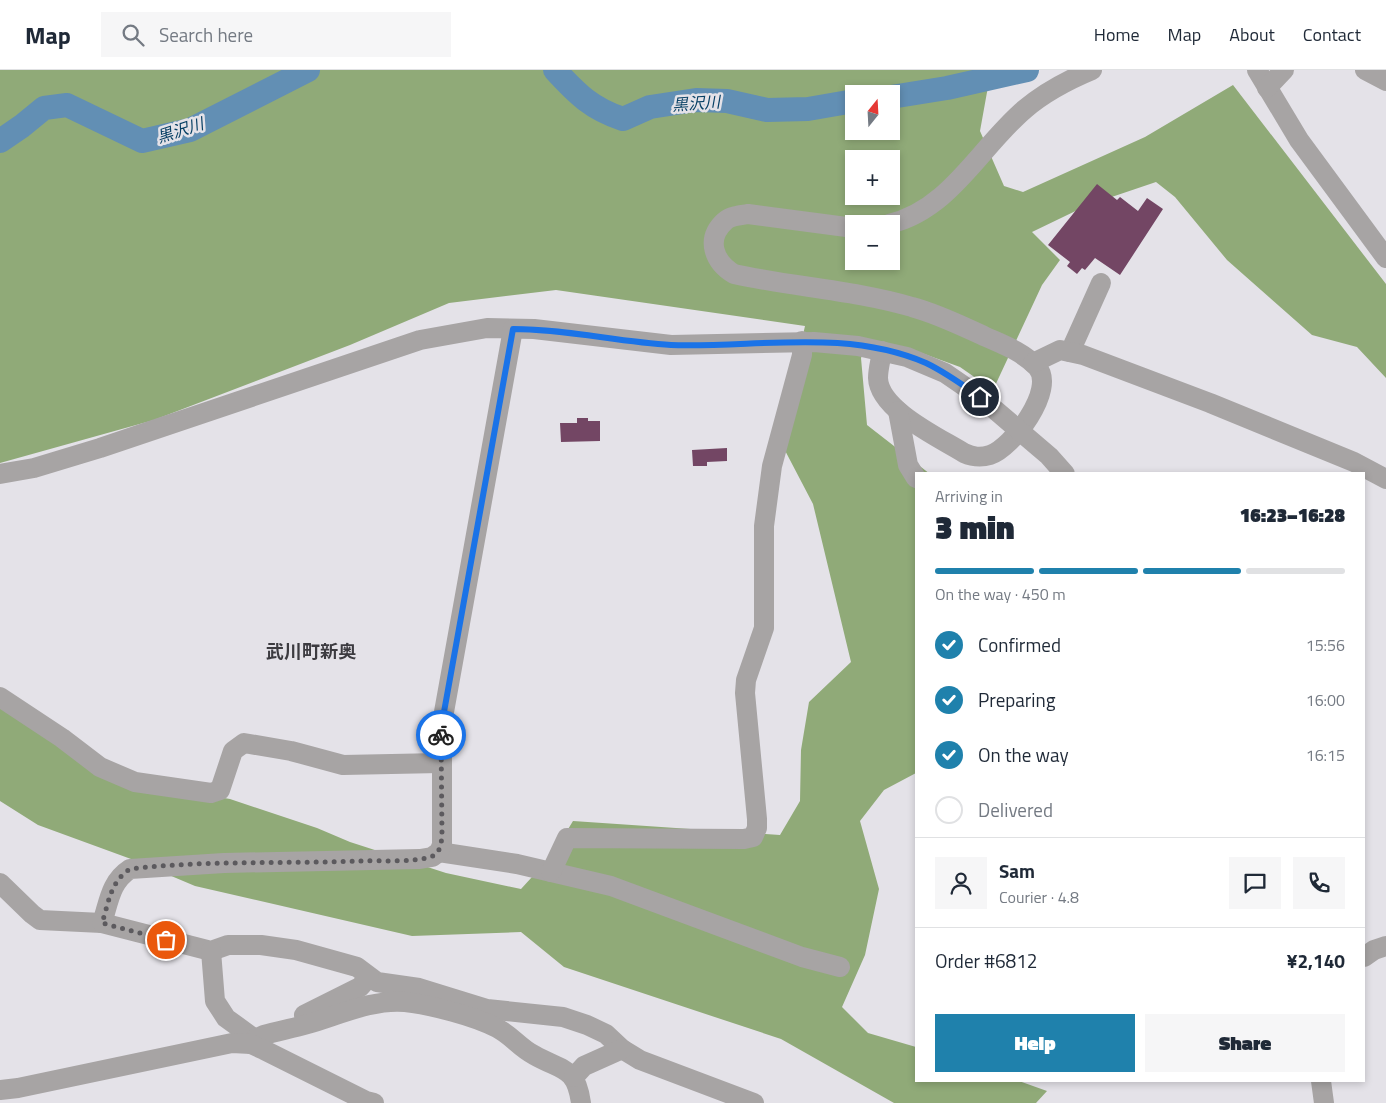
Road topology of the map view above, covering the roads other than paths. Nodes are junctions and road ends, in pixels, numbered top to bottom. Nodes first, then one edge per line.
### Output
1 (1092, 70) edge
2 (1257, 70) edge
3 (1284, 70) edge
4 (1364, 70) edge
5 (1386, 81) edge
6 (1267, 88) junction
7 (900, 221) edge
8 (845, 227) edge
9 (1386, 258) edge
10 (1101, 283) dead end
11 (513, 329) junction
12 (802, 341) junction
13 (882, 351) junction
14 (1070, 352) junction
15 (1033, 363) junction
16 (898, 412) junction
17 (1019, 429) junction
18 (1063, 472) edge
19 (0, 474) edge
20 (915, 476) edge
21 (1386, 479) edge
22 (0, 697) edge
23 (440, 763) junction
24 (438, 852) junction
25 (551, 872) junction
26 (0, 883) edge
27 (102, 923) junction
28 (1386, 946) edge
29 (211, 951) junction
30 (1365, 956) edge
31 (840, 967) dead end
32 (369, 978) junction
33 (294, 1027) junction
34 (253, 1042) junction
35 (622, 1049) junction
36 (574, 1078) junction
37 (1321, 1082) edge
38 (0, 1090) edge
39 (374, 1103) edge
40 (581, 1103) edge
41 (754, 1103) edge
42 (1324, 1103) edge

1 - 7 street
2 - 6 street
3 - 6 street
4 - 5 street
6 - 9 street
8 - 15 street
10 - 14 street
11 - 12 street
11 - 19 street
11 - 23 street
12 - 13 street
12 - 25 street
13 - 16 street
13 - 17 street
14 - 15 street
14 - 21 street
15 - 17 street
16 - 17 street
16 - 20 street
17 - 18 street
22 - 23 street
23 - 24 street
24 - 25 street
24 - 27 street
25 - 31 street
26 - 27 street
27 - 29 street
28 - 30 street
29 - 32 street
29 - 34 street
32 - 33 street
32 - 35 street
33 - 34 street
33 - 36 street
34 - 38 street
34 - 39 street
35 - 36 street
35 - 41 street
36 - 40 street
37 - 42 street

